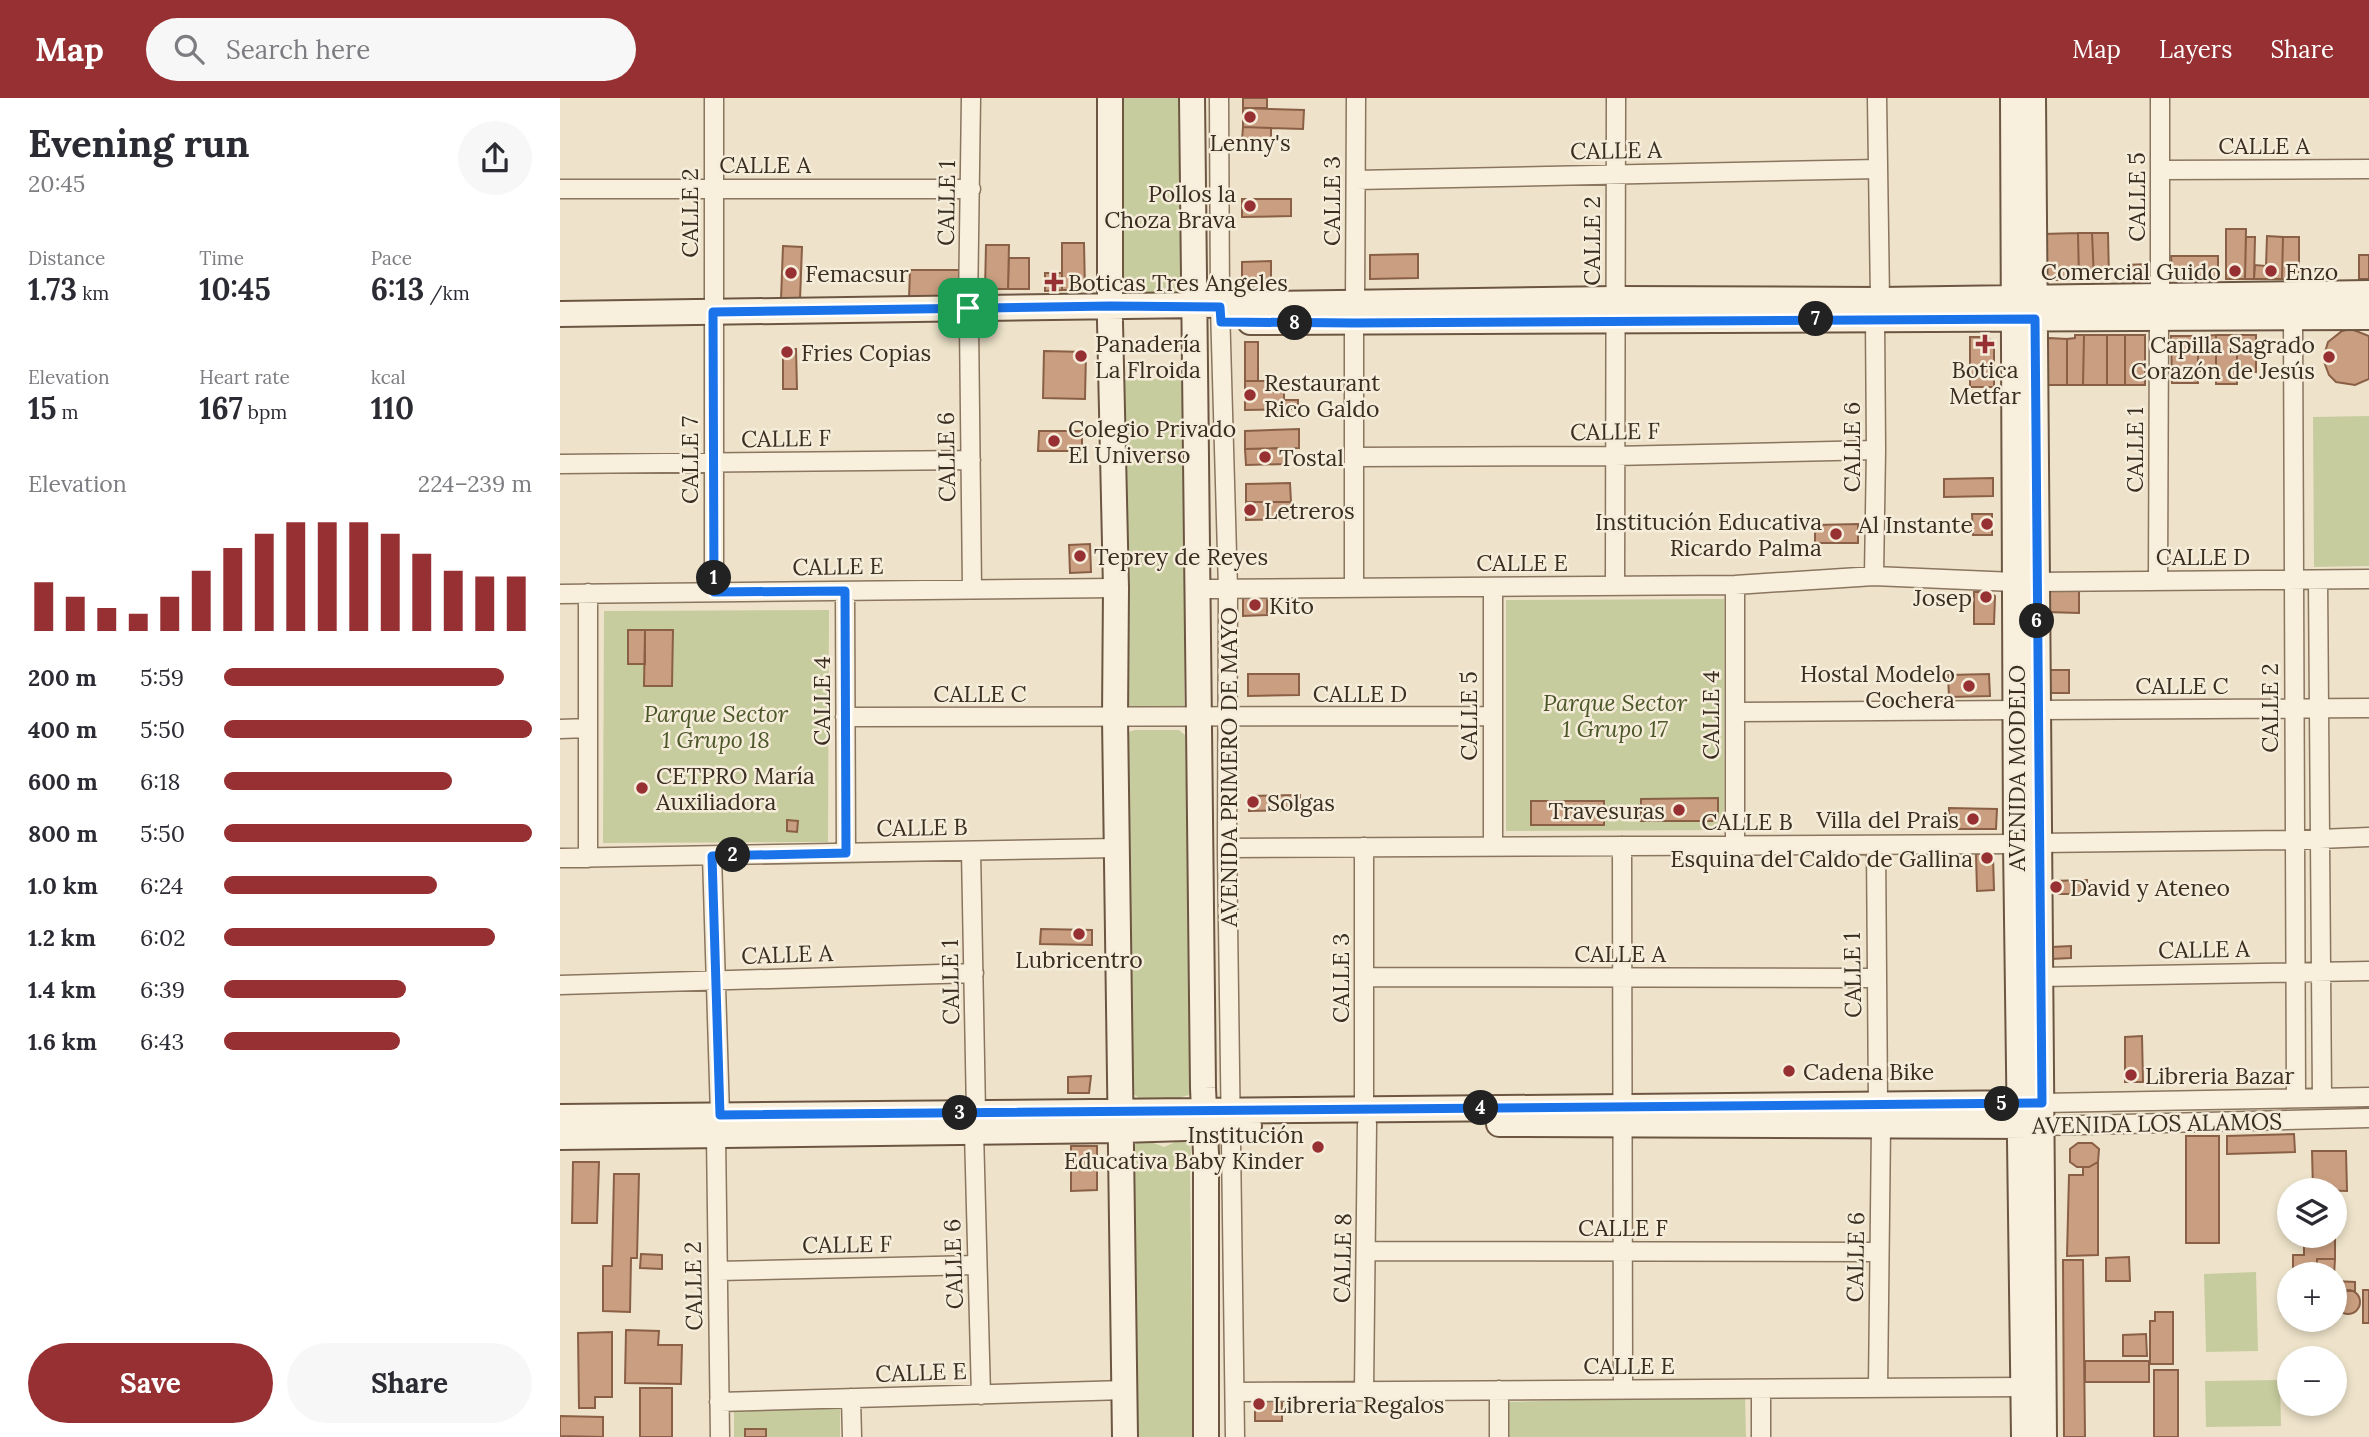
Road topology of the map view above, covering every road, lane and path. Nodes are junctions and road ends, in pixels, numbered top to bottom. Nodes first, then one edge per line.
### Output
1 (713, 98) edge
2 (971, 98) edge
3 (1110, 98) edge
4 (1192, 98) edge
5 (1219, 98) edge
6 (1356, 98) edge
7 (1616, 98) edge
8 (1877, 98) edge
9 (2013, 98) edge
10 (2033, 98) edge
11 (2160, 98) edge
12 (1878, 169) junction
13 (2369, 169) edge
14 (2160, 170) junction
15 (1616, 175) junction
16 (1356, 180) junction
17 (971, 188) junction
18 (560, 189) edge
19 (713, 189) junction
20 (2369, 293) edge
21 (2160, 308) junction
22 (2025, 309) junction
23 (1615, 310) junction
24 (1877, 310) junction
25 (560, 314) edge
26 (1110, 314) junction
27 (1220, 314) junction
28 (1355, 314) junction
29 (1193, 315) junction
30 (969, 316) junction
31 (2369, 317) edge
32 (2292, 318) junction
33 (713, 320) junction
34 (560, 330) edge
35 (1876, 450) junction
36 (1614, 456) junction
37 (1354, 457) junction
38 (971, 460) junction
39 (713, 463) junction
40 (560, 464) edge
41 (1874, 576) junction
42 (2369, 579) edge
43 (2294, 580) junction
44 (2318, 580) junction
45 (2158, 581) junction
46 (2025, 582) junction
47 (1735, 584) junction
48 (1615, 586) junction
49 (1493, 587) junction
50 (1116, 588) junction
51 (1354, 588) junction
52 (972, 589) junction
53 (1197, 589) junction
54 (1228, 589) junction
55 (845, 591) junction
56 (714, 592) junction
57 (588, 593) junction
58 (560, 594) edge
59 (2369, 708) edge
60 (2294, 709) junction
61 (2319, 709) junction
62 (2027, 710) junction
63 (1735, 712) junction
64 (1493, 716) junction
65 (845, 717) junction
66 (1115, 718) junction
67 (1199, 718) junction
68 (1227, 718) junction
69 (588, 728) junction
70 (560, 729) edge
71 (2369, 837) edge
72 (2320, 838) junction
73 (2294, 840) junction
74 (2027, 843) junction
75 (1735, 845) junction
76 (1875, 845) junction
77 (1493, 846) junction
78 (1622, 846) junction
79 (1364, 847) junction
80 (1117, 848) junction
81 (1227, 848) junction
82 (971, 851) junction
83 (846, 853) junction
84 (712, 856) junction
85 (560, 858) edge
86 (588, 858) junction
87 (2369, 971) edge
88 (2295, 972) junction
89 (2321, 972) junction
90 (974, 973) junction
91 (1364, 977) junction
92 (1622, 977) junction
93 (2040, 977) junction
94 (1877, 978) junction
95 (716, 981) junction
96 (560, 985) edge
97 (2369, 1097) edge
98 (2295, 1098) junction
99 (2322, 1098) junction
100 (1622, 1115) junction
101 (1880, 1115) junction
102 (2031, 1115) junction
103 (1366, 1116) junction
104 (560, 1117) edge
105 (2369, 1118) edge
106 (1204, 1119) junction
107 (1229, 1119) junction
108 (1122, 1120) junction
109 (975, 1123) junction
110 (718, 1125) junction
111 (560, 1137) edge
112 (1367, 1251) junction
113 (1623, 1252) junction
114 (1879, 1252) junction
115 (977, 1265) junction
116 (718, 1271) junction
117 (2024, 1387) junction
118 (1878, 1388) junction
119 (1761, 1389) junction
120 (1125, 1390) junction
121 (1499, 1390) junction
122 (1623, 1390) junction
123 (1235, 1392) junction
124 (1364, 1392) junction
125 (981, 1395) junction
126 (851, 1398) junction
127 (719, 1402) junction
128 (720, 1437) edge
129 (852, 1437) edge
130 (1125, 1437) edge
131 (1206, 1437) edge
132 (1235, 1437) edge
133 (1499, 1437) edge
134 (1761, 1437) edge
135 (2024, 1437) edge
136 (2044, 1437) edge

1 - 19 street, CALLE 2
2 - 17 street, CALLE 1
3 - 26 street
4 - 29 street, AVENIDA PRIMERO DE MAYO
5 - 27 street, AVENIDA PRIMERO DE MAYO
6 - 16 street, CALLE 3
7 - 15 street, CALLE 2
8 - 12 street
9 - 22 street, AVENIDA MODELO
10 - 22 street, AVENIDA MODELO
11 - 14 street, CALLE 5
12 - 15 street, CALLE A
12 - 24 street
13 - 14 street, CALLE A
14 - 21 street, CALLE 5
15 - 16 street, CALLE A
15 - 23 street, CALLE 2
16 - 28 street, CALLE 3
17 - 19 street, CALLE A
17 - 30 street, CALLE 1
18 - 19 street, CALLE A
19 - 33 street, CALLE 2
20 - 21 street
21 - 22 street
21 - 32 street
21 - 45 street, CALLE 1
22 - 24 street
22 - 46 street, AVENIDA MODELO
23 - 24 street
23 - 28 street
23 - 36 street
24 - 35 street, CALLE 6
25 - 33 street
26 - 29 street
26 - 30 street
26 - 50 street
27 - 28 street
27 - 29 street
27 - 54 street, AVENIDA PRIMERO DE MAYO
28 - 37 street
29 - 53 street, AVENIDA PRIMERO DE MAYO
30 - 33 street
30 - 38 street, CALLE 6
31 - 32 street
32 - 43 street, CALLE 2
33 - 34 street
33 - 39 street, CALLE 7
35 - 36 street, CALLE F
35 - 41 street, CALLE 6
36 - 37 street, CALLE F
36 - 48 street
37 - 51 street
38 - 39 street, CALLE F
38 - 52 street, CALLE 6
39 - 40 street, CALLE F
39 - 56 street, CALLE 7
41 - 46 street, CALLE E
41 - 47 street, CALLE E
42 - 44 street, CALLE D
43 - 44 street, CALLE D
43 - 45 street, CALLE D
43 - 60 street, CALLE 2
44 - 61 street
45 - 46 street, CALLE D
46 - 62 street, AVENIDA MODELO
47 - 48 street, CALLE E
47 - 63 street, CALLE 4
48 - 49 street, CALLE E
49 - 51 street, CALLE E
49 - 64 street, CALLE 5
50 - 52 street, CALLE E
50 - 66 street
51 - 54 street, CALLE E
52 - 55 street, CALLE E
53 - 54 street, CALLE E
53 - 67 street, AVENIDA PRIMERO DE MAYO
54 - 68 street, AVENIDA PRIMERO DE MAYO
55 - 56 street, CALLE E
55 - 65 street, CALLE 4
56 - 57 street, CALLE E
57 - 58 street, CALLE E
57 - 69 street
59 - 61 street, CALLE C
60 - 61 street, CALLE C
60 - 62 street, CALLE C
60 - 73 street, CALLE 2
61 - 72 street
62 - 63 street, CALLE C
62 - 74 street, AVENIDA MODELO
63 - 75 street, CALLE 4
64 - 68 street, CALLE D
64 - 77 street, CALLE 5
65 - 66 street, CALLE C
65 - 83 street, CALLE 4
66 - 67 street, CALLE C
66 - 80 street
67 - 68 street, CALLE D
67 - 106 street, AVENIDA PRIMERO DE MAYO
68 - 81 street, AVENIDA PRIMERO DE MAYO
69 - 70 street
69 - 86 street
71 - 72 street, CALLE B
72 - 73 street, CALLE B
72 - 89 street
73 - 74 street, CALLE B
73 - 88 street, CALLE 2
74 - 76 street, CALLE B
74 - 93 street, AVENIDA MODELO
74 - 102 street, AVENIDA MODELO
75 - 76 street, CALLE B
75 - 78 street, CALLE B
76 - 94 street, CALLE 1
77 - 78 street, CALLE B
77 - 79 street, CALLE B
78 - 92 street
79 - 81 street, CALLE B
79 - 91 street, CALLE 3
80 - 82 street, CALLE B
80 - 108 street
81 - 107 street, AVENIDA PRIMERO DE MAYO
82 - 83 street, CALLE B
82 - 90 street, CALLE 1
83 - 84 street, CALLE B
84 - 86 street, CALLE B
84 - 95 street, CALLE 2
85 - 86 street, CALLE B
87 - 89 street, CALLE A
88 - 89 street, CALLE A
88 - 93 street, CALLE A
88 - 98 street, CALLE 2
89 - 99 street
90 - 95 street, CALLE A
90 - 109 street, CALLE 1
91 - 92 street, CALLE A
91 - 103 street, CALLE 3
92 - 94 street, CALLE A
92 - 100 street
93 - 102 street, AVENIDA MODELO
94 - 101 street, CALLE 1
95 - 96 street, CALLE A
95 - 110 street, CALLE 2
97 - 99 street, AVENIDA LOS ALAMOS
98 - 99 street, AVENIDA LOS ALAMOS
98 - 102 street, AVENIDA LOS ALAMOS
100 - 101 street, AVENIDA LOS ALAMOS
100 - 103 street, AVENIDA LOS ALAMOS
100 - 113 street
101 - 102 street, AVENIDA LOS ALAMOS
101 - 114 street, CALLE 6
102 - 105 street, AVENIDA LOS ALAMOS
102 - 117 street, AVENIDA MODELO
102 - 136 street, AVENIDA MODELO
103 - 107 street, AVENIDA LOS ALAMOS
103 - 112 street, CALLE 8
104 - 110 street, AVENIDA LOS ALAMOS
106 - 107 street, AVENIDA LOS ALAMOS
106 - 108 street, AVENIDA LOS ALAMOS
106 - 131 street, AVENIDA PRIMERO DE MAYO
107 - 123 street, AVENIDA PRIMERO DE MAYO
108 - 109 street, AVENIDA LOS ALAMOS
108 - 120 street
109 - 110 street, AVENIDA LOS ALAMOS
109 - 115 street, CALLE 6
110 - 111 street, AVENIDA LOS ALAMOS
110 - 116 street, CALLE 2
112 - 113 street, CALLE F
112 - 124 street, CALLE 8
113 - 114 street, CALLE F
113 - 122 street
114 - 118 street, CALLE 6
115 - 116 street, CALLE F
115 - 125 street, CALLE 6
116 - 127 street, CALLE 2
117 - 118 street, CALLE E
117 - 135 street, AVENIDA MODELO
118 - 119 street, CALLE E
119 - 122 street, CALLE E
119 - 134 street
120 - 125 street, CALLE E
120 - 130 street
121 - 122 street, CALLE E
121 - 124 street, CALLE E
121 - 133 street
123 - 124 street, CALLE E
123 - 132 street, AVENIDA PRIMERO DE MAYO
125 - 126 street, CALLE E
126 - 127 street, CALLE E
126 - 129 street
127 - 128 street, CALLE 2

